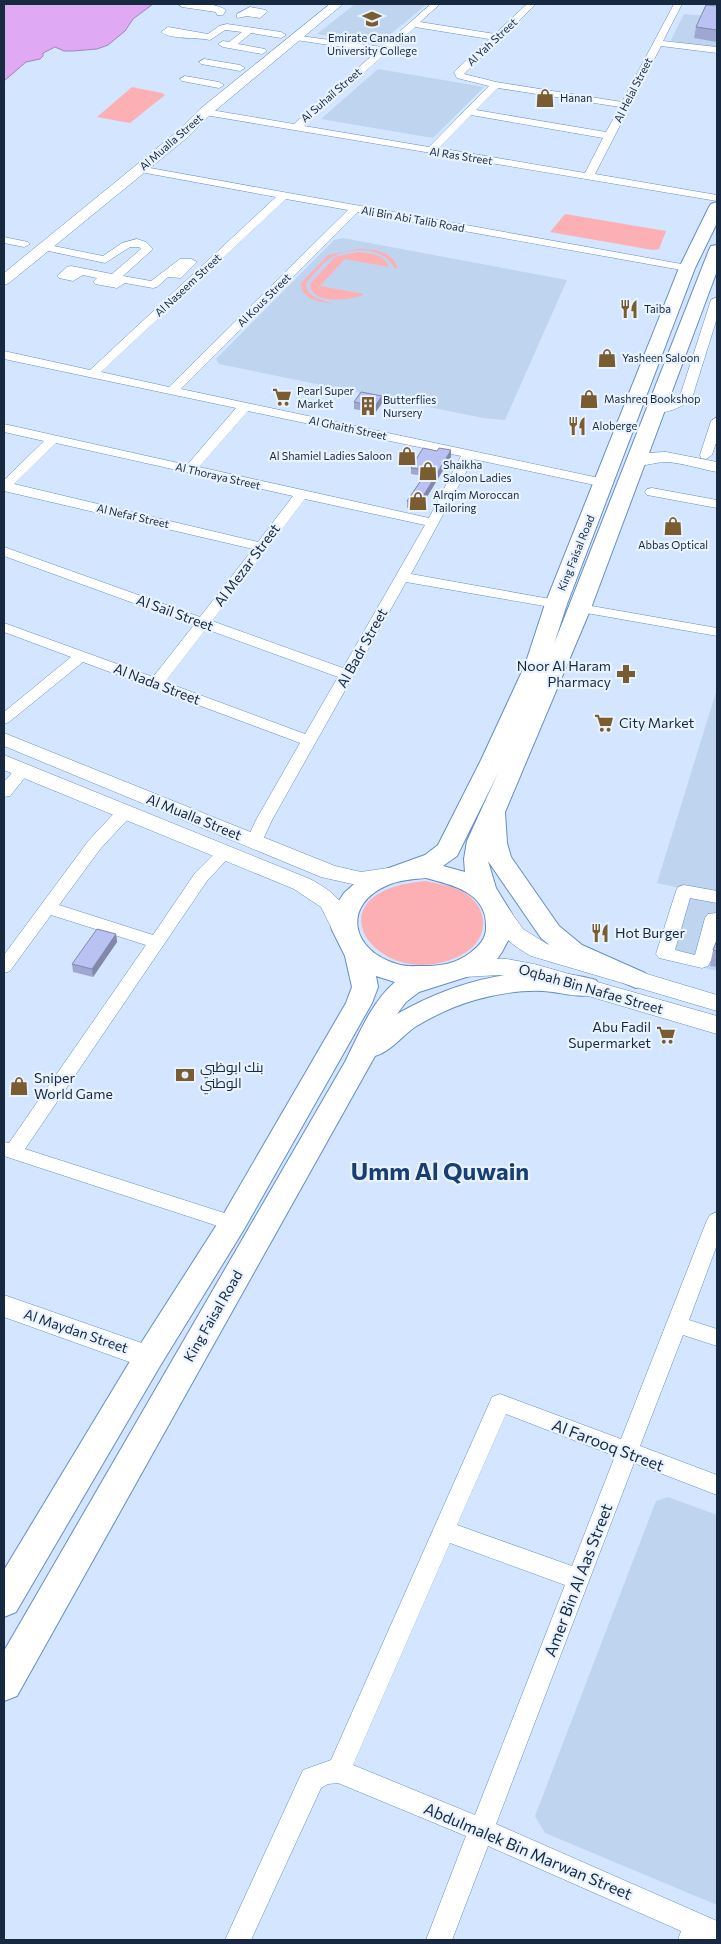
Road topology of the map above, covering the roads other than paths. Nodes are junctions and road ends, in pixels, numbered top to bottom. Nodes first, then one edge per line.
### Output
1 (182, 4) edge
2 (320, 4) edge
3 (337, 4) edge
4 (436, 4) edge
5 (532, 4) edge
6 (666, 4) edge
7 (678, 5) edge
8 (170, 6) dead end
9 (194, 6) junction
10 (227, 20) junction
11 (413, 24) junction
12 (250, 30) junction
13 (192, 34) dead end
14 (281, 35) junction
15 (296, 37) junction
16 (496, 37) junction
17 (658, 44) junction
18 (264, 49) junction
19 (383, 50) junction
20 (717, 50) edge
21 (204, 62) dead end
22 (240, 68) junction
23 (184, 79) dead end
24 (219, 84) junction
25 (496, 85) junction
26 (234, 89) junction
27 (626, 106) junction
28 (205, 112) junction
29 (469, 112) junction
30 (183, 114) dead end
31 (304, 120) junction
32 (295, 128) junction
33 (610, 136) junction
34 (438, 143) junction
35 (430, 151) junction
36 (121, 166) dead end
37 (139, 169) junction
38 (588, 177) junction
39 (284, 195) junction
40 (717, 198) edge
41 (717, 207) edge
42 (356, 208) junction
43 (91, 209) junction
44 (717, 234) edge
45 (4, 240) edge
46 (33, 243) junction
47 (9, 256) dead end
48 (86, 256) junction
49 (715, 257) edge
50 (105, 260) junction
51 (129, 265) junction
52 (687, 268) junction
53 (169, 274) dead end
54 (114, 278) junction
55 (4, 280) edge
56 (717, 300) edge
57 (4, 355) edge
58 (92, 374) junction
59 (172, 391) junction
60 (246, 406) junction
61 (656, 409) junction
62 (717, 421) edge
63 (4, 428) edge
64 (647, 434) junction
65 (53, 439) junction
66 (469, 454) junction
67 (714, 459) edge
68 (636, 461) junction
69 (190, 469) junction
70 (604, 483) junction
71 (4, 487) edge
72 (652, 492) dead end
73 (301, 495) junction
74 (717, 504) edge
75 (432, 523) junction
76 (262, 546) junction
77 (4, 551) edge
78 (401, 578) junction
79 (556, 604) junction
80 (580, 608) junction
81 (203, 623) junction
82 (4, 626) edge
83 (717, 632) edge
84 (81, 656) junction
85 (347, 675) junction
86 (156, 684) junction
87 (4, 718) edge
88 (4, 739) edge
89 (310, 741) junction
90 (13, 766) edge
91 (4, 792) edge
92 (494, 811) junction
93 (126, 812) junction
94 (254, 842) junction
95 (225, 853) junction
96 (396, 873) junction
97 (717, 898) edge
98 (491, 900) junction
99 (48, 908) junction
100 (717, 919) edge
101 (157, 942) junction
102 (351, 942) junction
103 (4, 967) edge
104 (455, 972) junction
105 (636, 979) junction
106 (587, 987) junction
107 (717, 1002) edge
108 (717, 1025) edge
109 (360, 1060) junction
110 (8, 1151) edge
111 (717, 1220) edge
112 (233, 1223) junction
113 (4, 1306) edge
114 (677, 1324) junction
115 (717, 1338) edge
116 (149, 1357) junction
117 (627, 1452) junction
118 (717, 1485) edge
119 (444, 1530) junction
120 (578, 1579) junction
121 (4, 1601) edge
122 (4, 1684) edge
123 (338, 1771) junction
124 (481, 1830) junction
125 (701, 1933) edge
126 (238, 1940) edge
127 (439, 1940) edge

1 - 9 street
2 - 14 street, Al Mualla Street
3 - 15 street, Al Mualla Street
4 - 11 street, Al Suhail Street
5 - 16 street, Al Yah Street
6 - 7 street
7 - 17 street, Al Helal Street
8 - 9 street
9 - 10 street
10 - 12 street
10 - 13 street
11 - 16 street
11 - 19 street, Al Suhail Street
12 - 14 street
12 - 18 street
14 - 18 street, Al Mualla Street
15 - 19 street
15 - 26 street, Al Mualla Street
16 - 25 street, Al Yah Street
17 - 20 street
17 - 27 street, Al Helal Street
18 - 22 street, Al Mualla Street
18 - 26 street
19 - 31 street, Al Suhail Street
21 - 22 street
22 - 24 street, Al Mualla Street
23 - 24 street
24 - 30 street, Al Mualla Street
25 - 27 street, Al Yah Street
25 - 29 street
26 - 28 street, Al Mualla Street
27 - 33 street, Al Helal Street
28 - 32 street, Al Ras Street
28 - 37 street, Al Mualla Street
29 - 33 street
29 - 34 street
31 - 32 street, Al Suhail Street
31 - 34 street
32 - 35 street, Al Ras Street
33 - 38 street, Al Helal Street
34 - 35 street
35 - 38 street, Al Ras Street
36 - 43 street
37 - 39 street, Ali Bin Abi Talib Road
37 - 43 street, Al Mualla Street
38 - 40 street, Al Ras Street
39 - 42 street, Ali Bin Abi Talib Road
39 - 58 street, Al Naseem Street
41 - 52 main road, King Faisal Road
42 - 52 street, Ali Bin Abi Talib Road
42 - 59 street, Al Kous Street
43 - 46 street, Al Mualla Street
44 - 49 main road, King Faisal Road
45 - 46 street
46 - 47 street, Al Mualla Street
46 - 48 street
46 - 55 street, Al Mualla Street
48 - 50 street
48 - 54 street
49 - 61 main road, King Faisal Road
50 - 51 street
50 - 51 street
51 - 54 street
52 - 70 main road, King Faisal Road
53 - 54 street
56 - 61 street
57 - 58 street, Al Ghaith Street
58 - 59 street, Al Ghaith Street
59 - 60 street, Al Ghaith Street
60 - 66 street, Al Ghaith Street
60 - 69 street
61 - 64 main road, King Faisal Road
62 - 67 street
63 - 65 street, Al Thoraya Street
64 - 67 street
64 - 68 main road, King Faisal Road
65 - 69 street, Al Thoraya Street
65 - 71 street
66 - 70 street, Al Ghaith Street
66 - 75 street, Al Badr Street
67 - 68 street
68 - 80 main road, King Faisal Road
69 - 73 street, Al Thoraya Street
70 - 79 main road, King Faisal Road
71 - 76 street, Al Nefaf Street
72 - 74 street
73 - 75 street, Al Thoraya Street
73 - 76 street, Al Mezar Street
75 - 78 street, Al Badr Street
76 - 81 street, Al Mezar Street
77 - 81 street, Al Sail Street
78 - 79 street
78 - 85 street, Al Badr Street
79 - 96 main road, King Faisal Road
80 - 83 street
80 - 92 main road, King Faisal Road
81 - 85 street, Al Sail Street
81 - 86 street, Al Mezar Street
82 - 84 street, Al Nada Street
84 - 86 street, Al Nada Street
84 - 87 street
85 - 89 street, Al Badr Street
86 - 89 street, Al Nada Street
88 - 94 street, Al Mualla Street
89 - 94 street, Al Badr Street
90 - 91 street
90 - 93 street, Al Mualla Street
92 - 98 main road, King Faisal Road
92 - 105 main road
93 - 95 street, Al Mualla Street
93 - 99 street
94 - 96 street, Al Mualla Street
95 - 101 street
95 - 102 street, Al Mualla Street
96 - 98 main road
96 - 102 main road
97 - 100 street
98 - 104 main road
98 - 105 street, Oqbah Bin Nafae Street
99 - 101 street
99 - 103 street
101 - 110 street
102 - 104 main road
102 - 112 main road
104 - 106 street, Oqbah Bin Nafae Street
104 - 109 main road, King Faisal Road
105 - 107 street, Oqbah Bin Nafae Street
106 - 108 street, Oqbah Bin Nafae Street
106 - 109 main road
109 - 122 main road, King Faisal Road
110 - 112 street
111 - 114 street, Amer Bin Al Aas Street
112 - 116 main road
113 - 116 street, Al Maydan Street
114 - 115 street
114 - 117 street, Amer Bin Al Aas Street
116 - 121 main road
117 - 118 street, Al Farooq Street
117 - 119 street, Al Farooq Street
117 - 120 street, Amer Bin Al Aas Street
119 - 120 street
119 - 123 street
120 - 124 street, Amer Bin Al Aas Street
123 - 124 street, Abdulmalek Bin Marwan Street
123 - 126 street
124 - 125 street, Abdulmalek Bin Marwan Street
124 - 127 street, Amer Bin Al Aas Street

